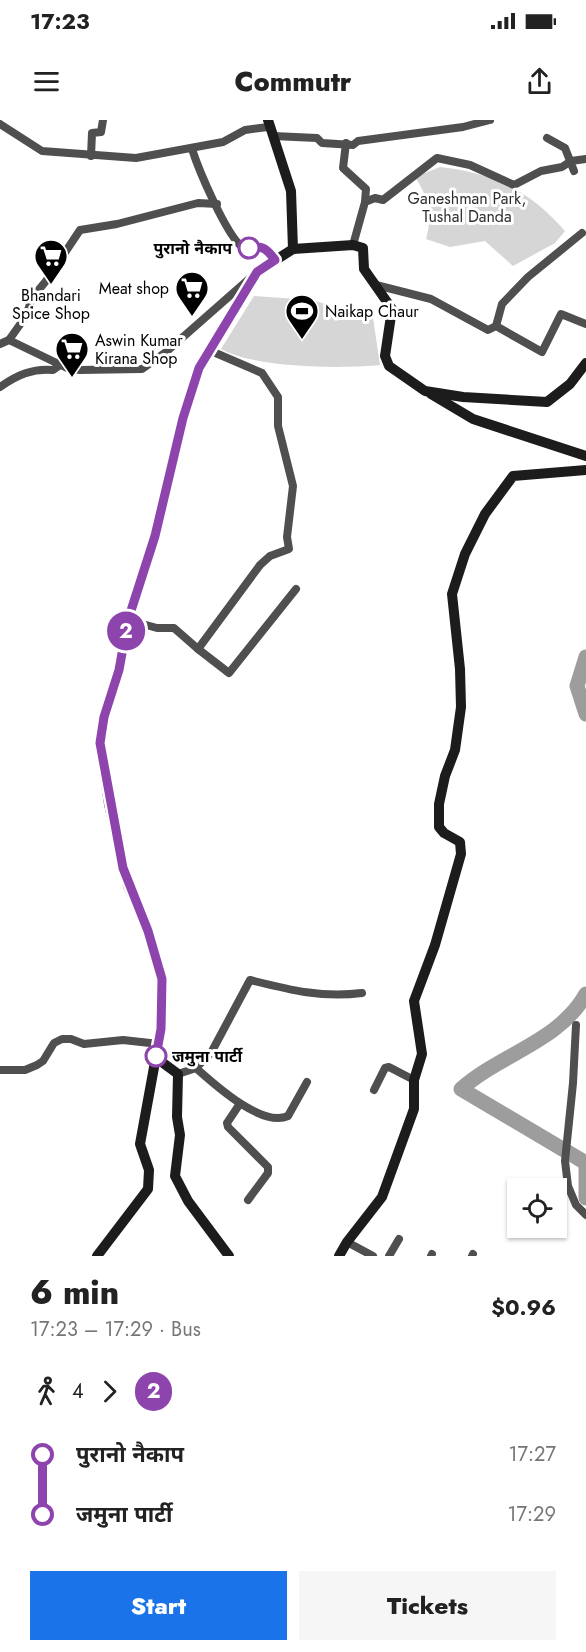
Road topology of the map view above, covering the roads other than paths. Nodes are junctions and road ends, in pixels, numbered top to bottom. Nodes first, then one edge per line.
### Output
1 (103, 120) edge
2 (490, 120) edge
3 (0, 124) edge
4 (270, 128) edge
5 (548, 138) dead end
6 (346, 143) junction
7 (192, 149) junction
8 (91, 156) junction
9 (586, 159) edge
10 (571, 161) junction
11 (574, 171) dead end
12 (365, 202) junction
13 (217, 204) junction
14 (582, 233) dead end
15 (353, 245) junction
16 (293, 249) junction
17 (275, 260) junction
18 (257, 272) junction
19 (376, 285) junction
20 (586, 324) edge
21 (496, 326) junction
22 (9, 340) junction
23 (0, 344) edge
24 (210, 351) junction
25 (586, 363) edge
26 (60, 365) junction
27 (0, 387) edge
28 (425, 391) junction
29 (586, 456) edge
30 (586, 470) edge
31 (296, 589) dead end
32 (128, 620) junction
33 (198, 649) junction
34 (362, 993) dead end
35 (576, 1025) dead end
36 (159, 1044) junction
37 (156, 1057) junction
38 (196, 1068) junction
39 (0, 1070) edge
40 (178, 1074) junction
41 (414, 1080) junction
42 (307, 1082) dead end
43 (374, 1090) dead end
44 (239, 1104) junction
45 (248, 1200) dead end
46 (586, 1215) edge
47 (399, 1239) dead end
48 (347, 1242) junction
49 (97, 1256) edge
50 (229, 1256) edge
51 (339, 1256) edge
52 (373, 1256) edge
53 (389, 1256) edge

1 - 8 street
2 - 6 street
3 - 8 street
4 - 6 street
4 - 7 street
4 - 16 street
5 - 10 street
6 - 12 street
7 - 8 street
7 - 13 street
9 - 10 street
10 - 11 street
10 - 12 street
12 - 15 street
13 - 17 street
13 - 22 street
14 - 21 street
15 - 16 street
15 - 19 street
16 - 17 street
17 - 18 street
18 - 24 street
18 - 26 street
19 - 21 street
19 - 28 street
20 - 21 street
22 - 23 street
22 - 26 street
24 - 32 street
24 - 33 street
25 - 28 street
26 - 27 street
28 - 29 street
30 - 41 street
31 - 33 street
32 - 33 street
32 - 36 street
34 - 38 street
35 - 46 street
36 - 37 street
36 - 39 street
37 - 40 street
37 - 49 street
38 - 40 street
38 - 44 street
40 - 50 street
41 - 43 street
41 - 48 street
42 - 44 street
44 - 45 street
47 - 53 street
48 - 51 street
48 - 52 street

